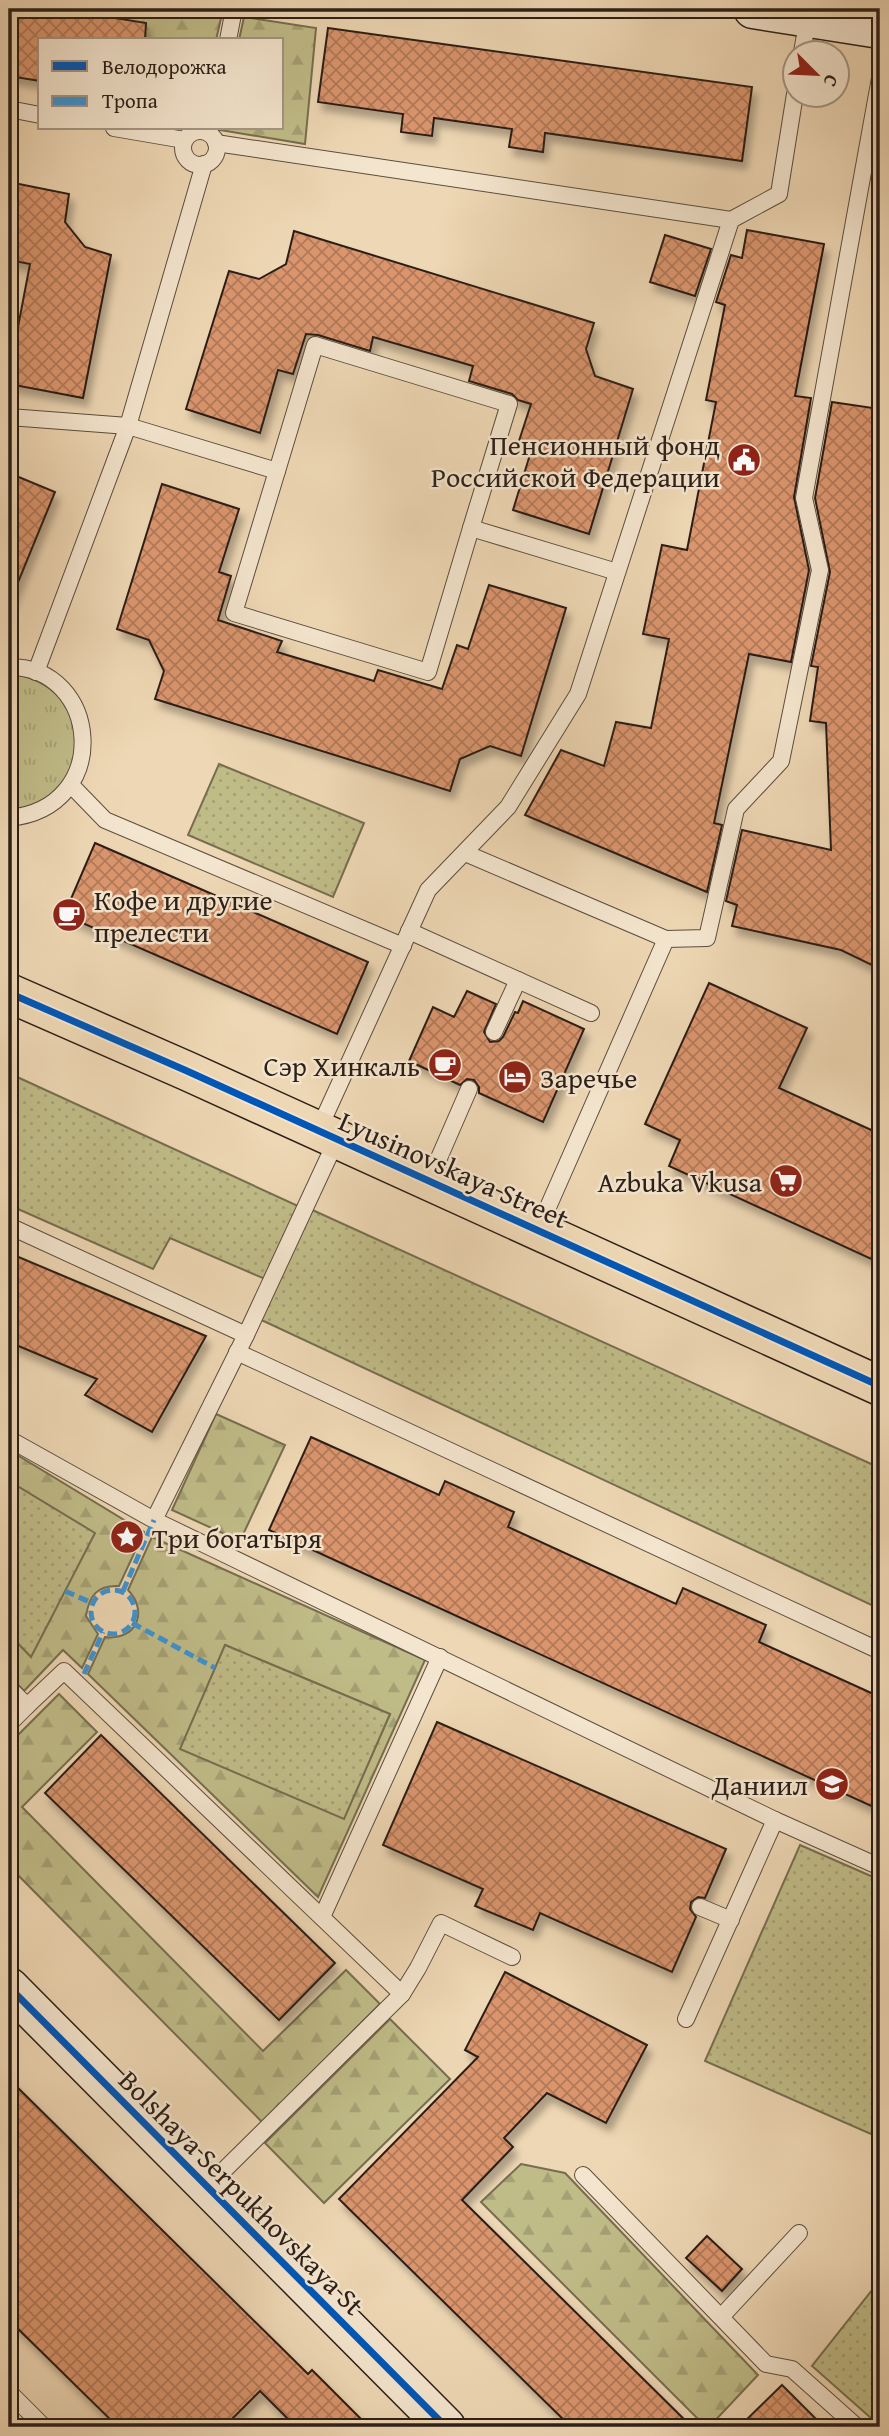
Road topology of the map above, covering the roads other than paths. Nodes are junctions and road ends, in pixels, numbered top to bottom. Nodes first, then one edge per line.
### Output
1 (233, 9) edge
2 (753, 9) edge
3 (880, 29) edge
4 (805, 35) edge
5 (228, 38) edge
6 (880, 78) edge
7 (793, 108) edge
8 (9, 109) edge
9 (38, 115) edge
10 (126, 130) edge
11 (212, 135) edge
12 (184, 140) junction
13 (204, 164) junction
14 (731, 220) junction
15 (9, 417) edge
16 (128, 426) junction
17 (277, 471) junction
18 (471, 528) junction
19 (617, 572) junction
20 (9, 667) edge
21 (36, 672) junction
22 (71, 785) junction
23 (9, 818) edge
24 (465, 853) junction
25 (409, 931) junction
26 (666, 939) junction
27 (402, 946) junction
28 (518, 980) junction
29 (11, 998) edge
30 (591, 1013) dead end
31 (494, 1032) dead end
32 (469, 1089) dead end
33 (328, 1135) junction
34 (429, 1181) junction
35 (9, 1226) edge
36 (538, 1230) junction
37 (246, 1335) junction
38 (237, 1352) junction
39 (880, 1385) edge
40 (9, 1439) edge
41 (154, 1520) junction
42 (880, 1651) edge
43 (440, 1657) junction
44 (9, 1688) edge
45 (27, 1706) junction
46 (9, 1724) edge
47 (775, 1819) junction
48 (880, 1867) edge
49 (701, 1907) dead end
50 (322, 1917) junction
51 (731, 1920) junction
52 (512, 1957) dead end
53 (9, 1987) edge
54 (402, 1994) junction
55 (686, 2019) dead end
56 (583, 2175) dead end
57 (207, 2187) junction
58 (799, 2233) dead end
59 (721, 2317) junction
60 (9, 2392) edge
61 (44, 2427) edge
62 (446, 2427) edge
63 (857, 2427) edge

1 - 5 lane
2 - 4 street
3 - 4 street
6 - 26 lane
7 - 14 lane
8 - 9 lane
10 - 12 lane
11 - 12 lane
11 - 13 lane
11 - 14 lane
12 - 13 lane
13 - 16 lane
14 - 19 lane
15 - 16 lane
16 - 17 lane
16 - 21 lane
17 - 18 lane
17 - 18 lane
18 - 19 lane
19 - 24 lane
20 - 21 lane
21 - 22 lane
22 - 23 lane
22 - 27 lane
24 - 25 lane
24 - 26 lane
25 - 27 lane
25 - 28 lane
26 - 36 lane
27 - 33 lane
28 - 30 lane
28 - 31 lane
29 - 33 main road, Lyusinovskaya Street
32 - 34 lane
33 - 34 main road, Lyusinovskaya Street
33 - 37 lane
34 - 36 main road, Lyusinovskaya Street
35 - 37 lane
36 - 39 main road, Lyusinovskaya Street
37 - 38 lane
38 - 41 lane
38 - 42 lane
40 - 41 lane
41 - 43 lane
43 - 47 lane
43 - 50 lane
44 - 45 lane
45 - 46 lane
45 - 50 lane
47 - 48 lane
47 - 51 lane
49 - 51 lane
50 - 54 lane
51 - 55 lane
52 - 54 lane
53 - 57 street, Bolshaya Serpukhovskaya St
54 - 57 lane
56 - 59 lane
57 - 62 street, Bolshaya Serpukhovskaya St
58 - 59 lane
59 - 63 lane
60 - 61 lane

